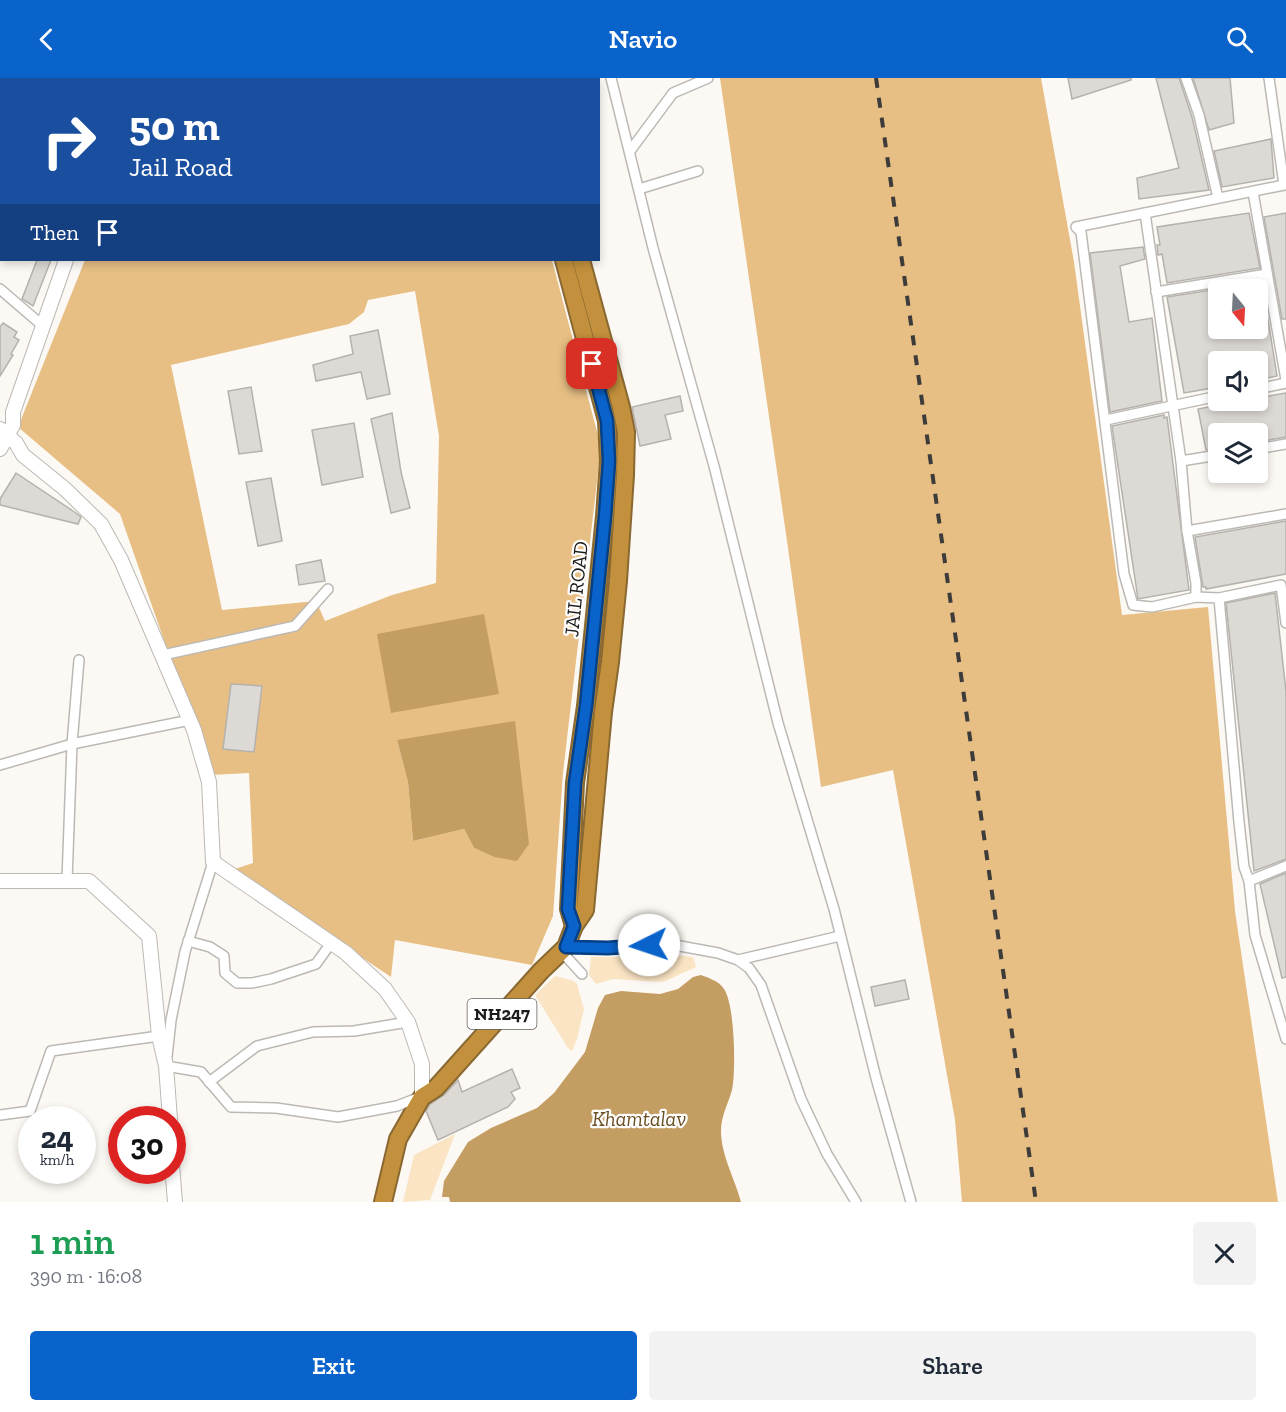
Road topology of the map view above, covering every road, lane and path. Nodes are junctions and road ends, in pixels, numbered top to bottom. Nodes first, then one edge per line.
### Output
1 (611, 78) edge
2 (708, 78) edge
3 (1186, 78) edge
4 (1269, 78) edge
5 (1281, 125) edge
6 (630, 151) junction
7 (698, 171) dead end
8 (1285, 183) edge
9 (639, 189) junction
10 (1253, 192) junction
11 (1218, 198) junction
12 (1145, 213) junction
13 (66, 261) edge
14 (564, 261) edge
15 (581, 261) edge
16 (1267, 274) junction
17 (0, 289) edge
18 (1156, 292) junction
19 (43, 326) junction
20 (1286, 381) edge
21 (1268, 386) edge
22 (1208, 398) edge
23 (1172, 405) junction
24 (13, 412) junction
25 (1106, 420) junction
26 (0, 421) edge
27 (4, 432) edge
28 (1286, 444) edge
29 (1268, 447) edge
30 (0, 450) edge
31 (23, 455) junction
32 (1208, 457) edge
33 (1180, 461) junction
34 (1286, 514) edge
35 (1187, 531) junction
36 (1284, 585) edge
37 (328, 589) dead end
38 (1196, 597) junction
39 (1219, 598) junction
40 (1286, 623) edge
41 (163, 655) junction
42 (80, 660) dead end
43 (190, 720) junction
44 (72, 744) junction
45 (0, 765) edge
46 (213, 862) junction
47 (1286, 866) edge
48 (0, 881) edge
49 (67, 881) junction
50 (1249, 881) junction
51 (574, 926) junction
52 (840, 936) junction
53 (188, 941) junction
54 (331, 943) junction
55 (564, 949) junction
56 (738, 960) junction
57 (582, 974) dead end
58 (408, 1022) junction
59 (159, 1036) junction
60 (1286, 1039) edge
61 (166, 1066) junction
62 (209, 1082) junction
63 (422, 1097) junction
64 (169, 1106) edge
65 (0, 1115) edge
66 (174, 1184) edge
67 (175, 1202) edge
68 (383, 1202) edge
69 (856, 1202) edge
70 (911, 1202) edge

1 - 6 street
2 - 6 street
3 - 11 street
4 - 5 street
5 - 8 street
6 - 9 street
7 - 9 street
8 - 10 street
9 - 52 street
10 - 11 street
10 - 16 street
11 - 12 street
12 - 18 street
12 - 25 street
13 - 19 main road
14 - 51 highway, JAIL ROAD
15 - 51 highway, JAIL ROAD / NH247
16 - 18 street
16 - 20 street
17 - 19 street
18 - 23 street
19 - 24 main road
20 - 21 street
22 - 23 street
23 - 25 street
23 - 33 street
24 - 26 main road
24 - 27 main road
25 - 38 street
27 - 30 main road
27 - 31 main road
28 - 29 street
30 - 31 main road
31 - 41 main road
32 - 33 street
33 - 35 street
34 - 35 street
35 - 38 street
36 - 39 street
36 - 40 street
37 - 41 street
38 - 39 street
39 - 50 street
41 - 43 main road
42 - 44 street
43 - 44 street
43 - 46 main road
44 - 45 street
44 - 49 street
46 - 53 street
46 - 54 main road
47 - 50 street
48 - 49 main road
49 - 59 main road
50 - 60 street
51 - 55 highway, JAIL ROAD / NH247
52 - 56 street
52 - 70 street
53 - 54 street
53 - 61 street
54 - 58 main road
55 - 56 street
55 - 57 street
55 - 63 highway, JAIL ROAD / NH247
56 - 69 street
58 - 62 street
58 - 63 main road
59 - 61 main road
59 - 65 street
61 - 62 street
61 - 64 main road
62 - 63 street
63 - 68 highway, NH247
66 - 67 main road

